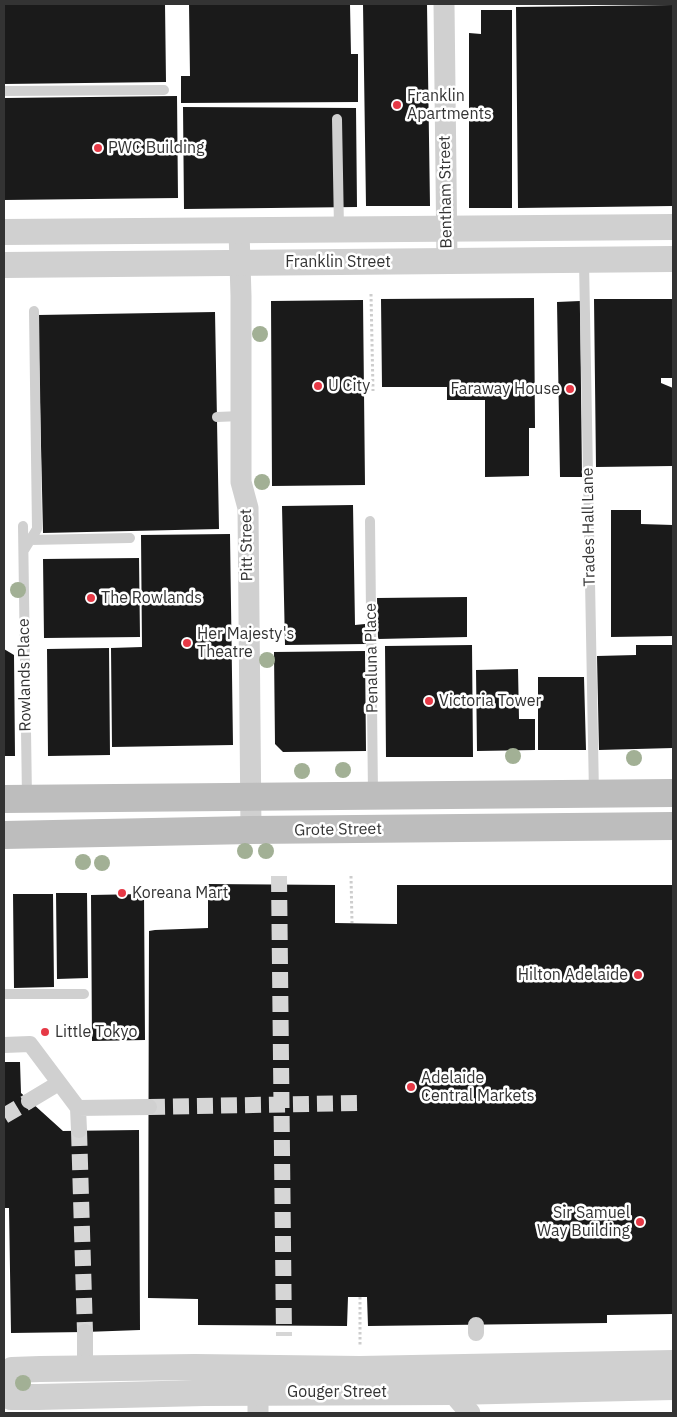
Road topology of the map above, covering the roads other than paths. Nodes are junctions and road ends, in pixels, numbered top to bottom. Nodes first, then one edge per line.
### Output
1 (444, 4) edge
2 (164, 90) dead end
3 (4, 91) edge
4 (338, 119) dead end
5 (673, 227) edge
6 (447, 229) junction
7 (339, 230) junction
8 (239, 231) junction
9 (4, 232) edge
10 (673, 259) edge
11 (584, 260) junction
12 (447, 261) junction
13 (240, 263) junction
14 (4, 265) edge
15 (34, 312) dead end
16 (241, 416) junction
17 (217, 417) dead end
18 (370, 521) dead end
19 (23, 526) dead end
20 (130, 538) dead end
21 (30, 540) junction
22 (24, 551) junction
23 (673, 793) edge
24 (594, 794) junction
25 (374, 796) junction
26 (250, 797) junction
27 (15, 799) edge
28 (673, 826) edge
29 (251, 830) junction
30 (4, 835) edge
31 (4, 994) edge
32 (84, 994) dead end
33 (4, 1045) edge
34 (59, 1083) junction
35 (29, 1101) tunnel mouth
36 (78, 1108) junction
37 (149, 1108) tunnel mouth
38 (79, 1130) tunnel mouth
39 (85, 1332) tunnel mouth
40 (673, 1363) edge
41 (85, 1368) junction
42 (4, 1378) edge
43 (673, 1387) edge
44 (4, 1388) edge
45 (452, 1392) junction
46 (258, 1403) edge
47 (38, 1405) edge
48 (470, 1413) edge

1 - 6 street, Bentham Street
2 - 3 lane
4 - 7 lane
5 - 6 street, Franklin Street
6 - 7 street, Franklin Street
6 - 12 street, Bentham Street
7 - 8 street, Franklin Street
8 - 9 street, Franklin Street
8 - 13 street, Pitt Street
10 - 11 street, Franklin Street
11 - 12 street, Franklin Street
11 - 24 lane, Trades Hall Lane
12 - 13 street, Franklin Street
13 - 14 street, Franklin Street
13 - 16 street, Pitt Street
15 - 21 lane
16 - 17 lane
16 - 26 street, Pitt Street
18 - 25 lane, Penaluna Place
19 - 22 lane, Rowlands Place
20 - 21 lane
21 - 22 lane
22 - 27 lane, Rowlands Place
23 - 24 main road, Grote Street
24 - 25 main road, Grote Street
25 - 26 main road, Grote Street
26 - 27 main road, Grote Street
26 - 29 street, Pitt Street
28 - 29 main road, Grote Street
29 - 30 main road, Grote Street
31 - 32 lane
33 - 34 street
34 - 35 street
34 - 36 street
36 - 37 street
36 - 38 street
39 - 41 street
40 - 41 street, Gouger Street
41 - 42 street, Gouger Street
43 - 45 street, Gouger Street
44 - 47 street, Gouger Street
45 - 46 street, Gouger Street
45 - 48 street
46 - 47 street, Gouger Street

